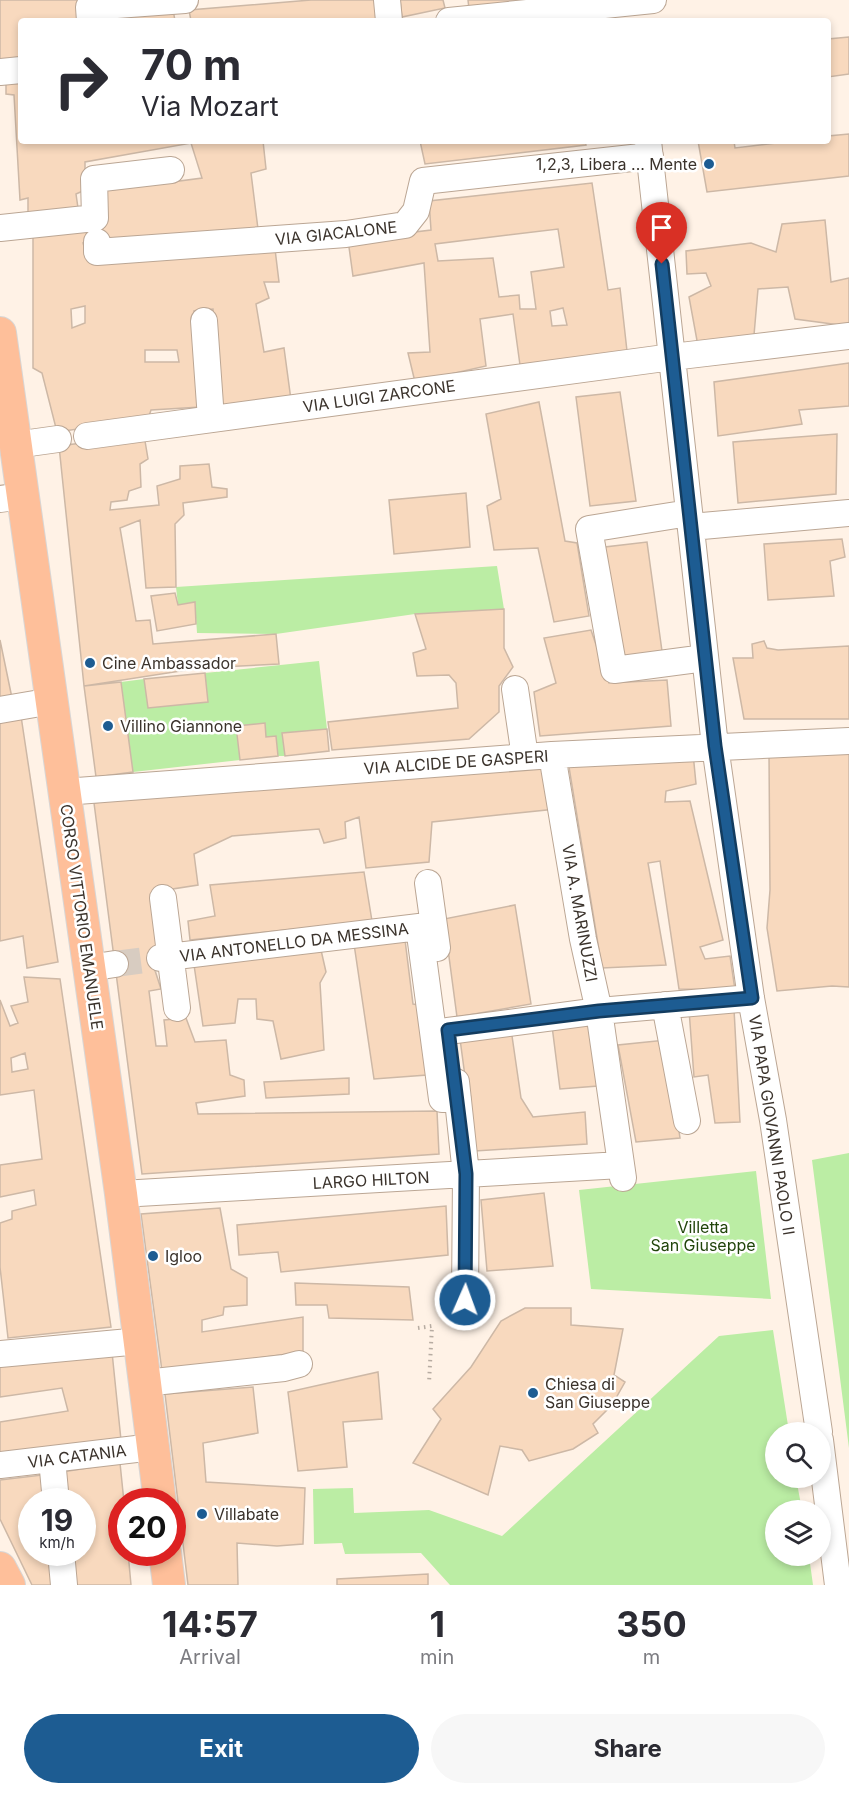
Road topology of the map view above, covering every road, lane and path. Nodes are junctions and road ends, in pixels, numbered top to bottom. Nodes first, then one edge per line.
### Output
1 (182, 0) edge
2 (387, 0) edge
3 (639, 6) edge
4 (455, 14) edge
5 (90, 18) edge
6 (183, 18) edge
7 (390, 18) edge
8 (18, 70) edge
9 (0, 72) edge
10 (649, 149) edge
11 (171, 170) dead end
12 (0, 228) edge
13 (96, 234) junction
14 (204, 321) dead end
15 (0, 333) edge
16 (849, 336) edge
17 (672, 357) junction
18 (211, 419) junction
19 (87, 436) dead end
20 (58, 439) dead end
21 (15, 445) junction
22 (11, 497) edge
23 (849, 513) edge
24 (690, 520) junction
25 (705, 658) junction
26 (515, 689) dead end
27 (52, 701) junction
28 (0, 710) edge
29 (849, 741) edge
30 (715, 746) junction
31 (552, 754) junction
32 (525, 757) junction
33 (64, 792) junction
34 (428, 883) dead end
35 (163, 898) dead end
36 (165, 957) junction
37 (752, 998) junction
38 (665, 1005) junction
39 (177, 1008) dead end
40 (599, 1011) junction
41 (448, 1030) junction
42 (458, 1099) junction
43 (687, 1121) dead end
44 (622, 1172) joint
45 (466, 1174) junction
46 (122, 1194) junction
47 (465, 1300) dead end
48 (418, 1328) dead end
49 (140, 1341) junction
50 (0, 1354) edge
51 (299, 1364) dead end
52 (145, 1383) junction
53 (429, 1383) dead end
54 (818, 1422) edge
55 (153, 1447) junction
56 (52, 1459) junction
57 (0, 1466) edge
58 (55, 1488) edge
59 (158, 1488) edge
60 (826, 1488) edge
61 (62, 1566) edge
62 (167, 1566) edge
63 (0, 1568) edge
64 (9, 1585) edge
65 (64, 1585) edge
66 (169, 1585) edge
67 (838, 1585) edge

1 - 5 street
1 - 6 street
2 - 7 street
3 - 4 street
8 - 9 street
10 - 13 street, VIA GIACALONE
10 - 17 street, VIA PAPA GIOVANNI PAOLO II
11 - 13 street
12 - 13 street
14 - 18 street
15 - 21 main road, CORSO VITTORIO EMANUELE
16 - 17 street, VIA LUIGI ZARCONE
17 - 18 street, VIA LUIGI ZARCONE
17 - 24 street, VIA PAPA GIOVANNI PAOLO II
18 - 19 street, VIA LUIGI ZARCONE
20 - 21 street
21 - 22 main road, CORSO VITTORIO EMANUELE
22 - 27 main road, CORSO VITTORIO EMANUELE
23 - 24 street
24 - 25 street, VIA PAPA GIOVANNI PAOLO II
24 - 25 street
25 - 30 street, VIA PAPA GIOVANNI PAOLO II
26 - 32 street
27 - 28 street
27 - 33 main road, CORSO VITTORIO EMANUELE
29 - 30 street, VIA ALCIDE DE GASPERI
30 - 31 street, VIA ALCIDE DE GASPERI
30 - 37 street, VIA PAPA GIOVANNI PAOLO II
31 - 32 street, VIA ALCIDE DE GASPERI
31 - 40 street, VIA A. MARINUZZI
32 - 33 street, VIA ALCIDE DE GASPERI
33 - 46 main road, CORSO VITTORIO EMANUELE
34 - 41 street
35 - 36 street
36 - 39 street
36 - 42 street, VIA ANTONELLO DA MESSINA
37 - 38 street
37 - 54 street, VIA PAPA GIOVANNI PAOLO II
38 - 40 street
38 - 43 street
40 - 41 street
40 - 44 street, VIA A. MARINUZZI
41 - 42 street
42 - 45 street
44 - 45 street, LARGO HILTON
45 - 46 street, LARGO HILTON
45 - 47 street
46 - 49 main road, CORSO VITTORIO EMANUELE
48 - 53 path
49 - 50 street
49 - 52 main road, CORSO VITTORIO EMANUELE
51 - 52 street
52 - 55 main road, CORSO VITTORIO EMANUELE
55 - 56 street, VIA CATANIA
55 - 59 main road, CORSO VITTORIO EMANUELE
56 - 57 street, VIA CATANIA
56 - 58 street
60 - 67 street
61 - 65 street
62 - 66 main road
63 - 64 main road

